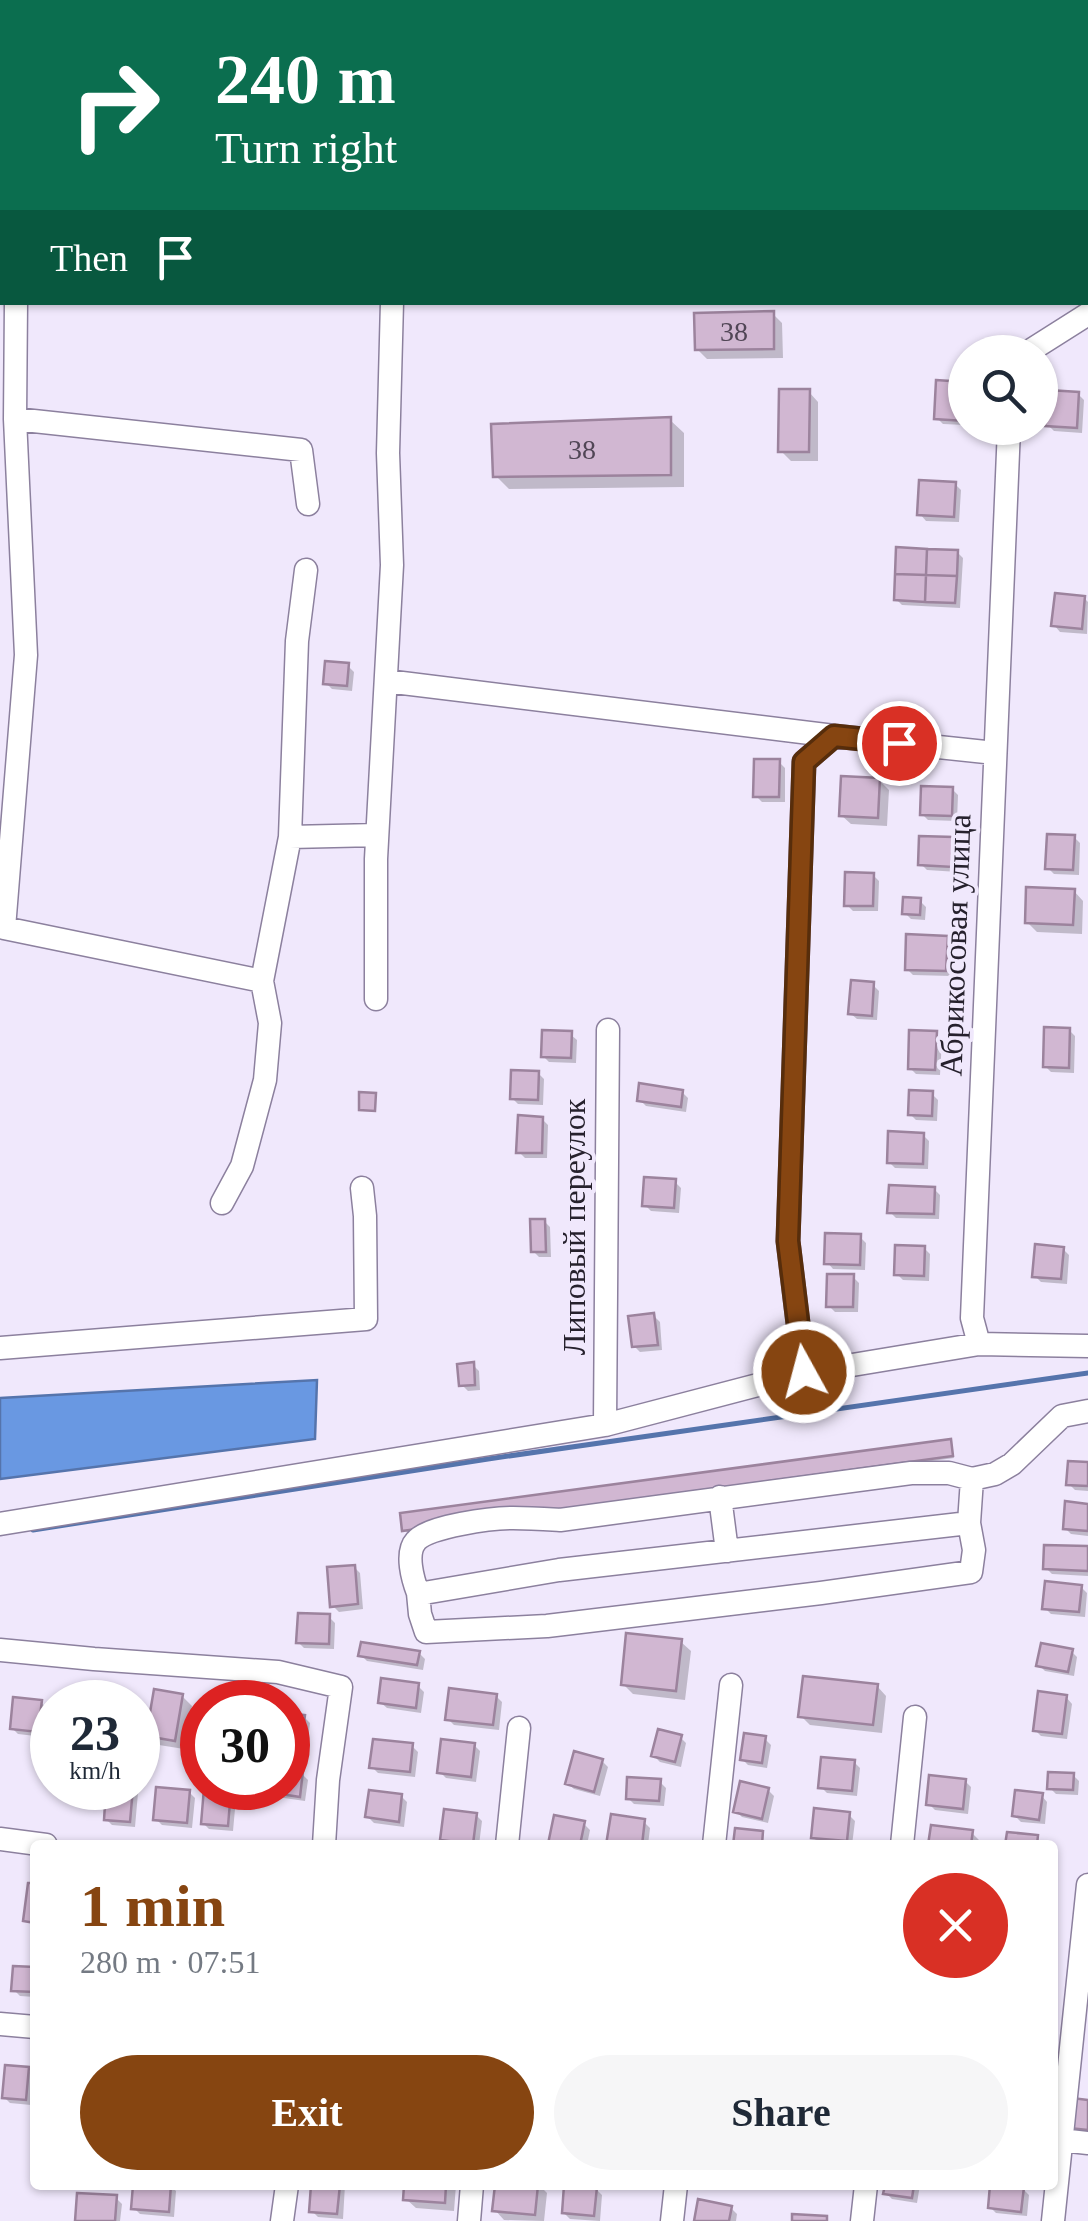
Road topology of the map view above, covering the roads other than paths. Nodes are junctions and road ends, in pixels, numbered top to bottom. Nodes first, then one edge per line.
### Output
1 (16, 305) edge
2 (392, 305) edge
3 (1088, 314) edge
4 (1055, 335) edge
5 (15, 419) junction
6 (1007, 445) edge
7 (308, 504) dead end
8 (306, 570) dead end
9 (11, 574) edge
10 (386, 681) junction
11 (834, 736) junction
12 (995, 754) junction
13 (377, 835) junction
14 (290, 838) junction
15 (262, 981) junction
16 (376, 999) dead end
17 (608, 1030) dead end
18 (362, 1188) dead end
19 (222, 1203) dead end
20 (979, 1344) junction
21 (1088, 1346) edge
22 (0, 1348) edge
23 (804, 1372) junction
24 (1088, 1411) edge
25 (606, 1425) junction
26 (972, 1479) junction
27 (720, 1497) junction
28 (969, 1522) junction
29 (0, 1524) edge
30 (727, 1551) junction
31 (418, 1593) junction
32 (0, 1650) edge
33 (732, 1685) dead end
34 (915, 1716) dead end
35 (519, 1728) dead end
36 (324, 1837) edge
37 (0, 1840) edge
38 (508, 1840) edge
39 (715, 1840) edge
40 (903, 1840) edge
41 (30, 1843) edge
42 (1088, 1885) edge
43 (0, 2024) edge
44 (30, 2027) edge
45 (1058, 2132) edge
46 (1058, 2140) edge
47 (1088, 2143) edge
48 (286, 2190) edge
49 (472, 2190) edge
50 (675, 2190) edge
51 (865, 2190) edge
52 (1055, 2190) edge
53 (282, 2221) edge
54 (469, 2221) edge
55 (672, 2221) edge
56 (862, 2221) edge
57 (1053, 2221) edge

1 - 5 street
2 - 10 street
3 - 4 street
5 - 7 street
5 - 9 street
6 - 12 street, Абрикосовая улица
8 - 14 street
9 - 15 street
10 - 11 street
10 - 13 street
11 - 12 street
11 - 23 street
12 - 20 street, Абрикосовая улица
13 - 14 street
13 - 16 street
14 - 15 street
15 - 19 street
17 - 25 street, Липовый переулок
18 - 22 street
20 - 21 street
20 - 23 street
23 - 25 street
24 - 26 street
25 - 29 street
26 - 27 street
26 - 28 street
27 - 30 street
27 - 31 street
28 - 30 street
28 - 31 street
30 - 31 street
32 - 36 street
33 - 39 street
34 - 40 street
35 - 38 street
37 - 41 street
42 - 45 street
43 - 44 street
46 - 47 street
48 - 53 street
49 - 54 street
50 - 55 street
51 - 56 street
52 - 57 street

